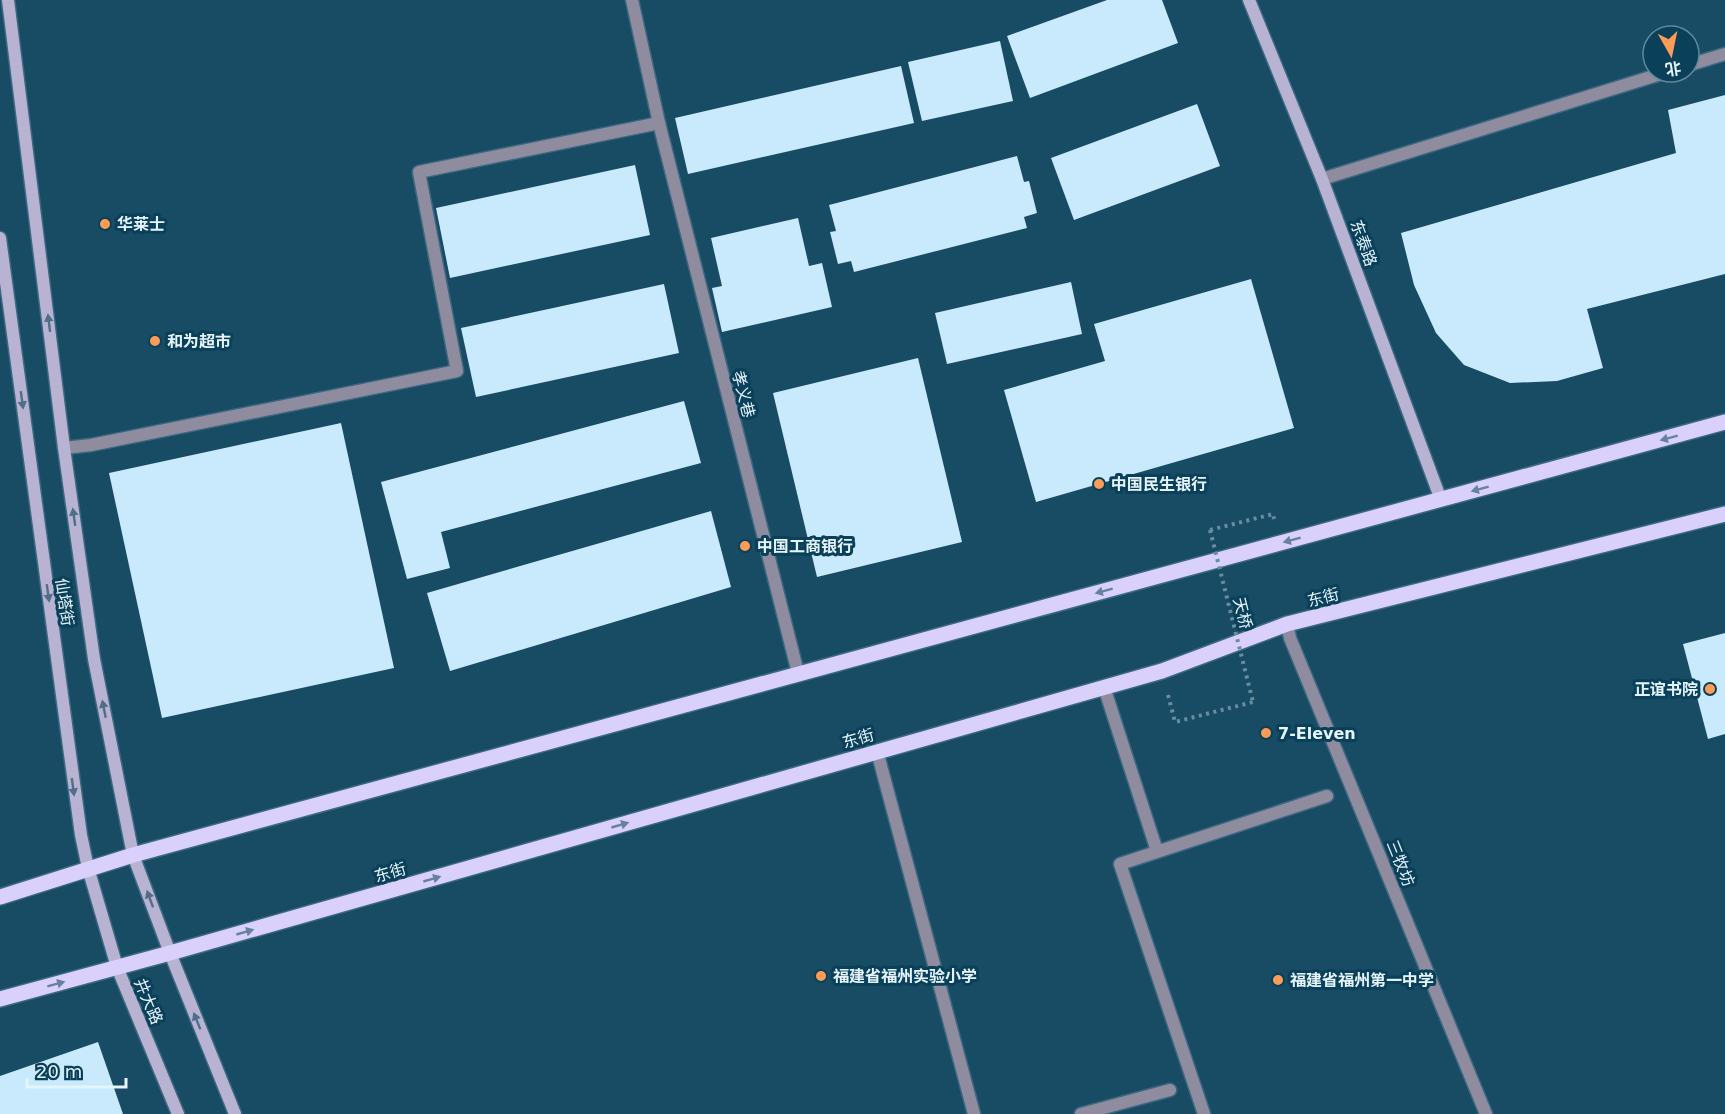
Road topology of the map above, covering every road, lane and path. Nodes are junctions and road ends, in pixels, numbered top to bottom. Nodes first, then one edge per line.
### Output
1 (8, 0) edge
2 (632, 0) edge
3 (1249, 0) edge
4 (1725, 54) edge
5 (1701, 61) edge
6 (1641, 80) edge
7 (659, 123) junction
8 (1323, 179) junction
9 (0, 238) edge
10 (1725, 422) edge
11 (64, 448) junction
12 (1441, 500) junction
13 (1725, 514) edge
14 (1210, 530) dead end
15 (1287, 624) junction
16 (1162, 671) junction
17 (798, 673) junction
18 (1104, 687) junction
19 (877, 752) junction
20 (1327, 796) dead end
21 (1157, 851) junction
22 (133, 855) junction
23 (87, 868) junction
24 (0, 897) edge
25 (170, 953) junction
26 (117, 967) junction
27 (0, 999) edge
28 (1170, 1090) dead end
29 (178, 1114) edge
30 (235, 1114) edge
31 (974, 1114) edge
32 (1081, 1114) edge
33 (1204, 1114) edge
34 (1486, 1114) edge

11 -> 1 street
2 - 7 street, 孝义巷
3 - 8 street, 东泰路
4 - 5 street
6 - 8 street
7 - 11 street
7 - 17 street, 孝义巷
8 - 12 street, 东泰路
9 -> 23 street, 仙塔街
10 -> 12 main road
22 -> 11 street
12 -> 17 main road
13 - 15 main road, 东街
14 - 16 path, 天桥, bridge
15 - 16 main road, 东街
15 - 34 street, 三牧坊
16 - 18 main road, 东街
17 - 22 main road
18 - 19 main road, 东街
18 - 21 street
25 -> 19 main road, 东街
19 - 31 street
20 - 21 street
21 - 33 street
22 - 23 main road
25 -> 22 street
23 - 24 main road
23 - 26 street, 仙塔街
25 - 26 main road, 东街
30 -> 25 street
27 -> 26 main road, 东街
26 - 29 street, 井大路
28 - 32 street

